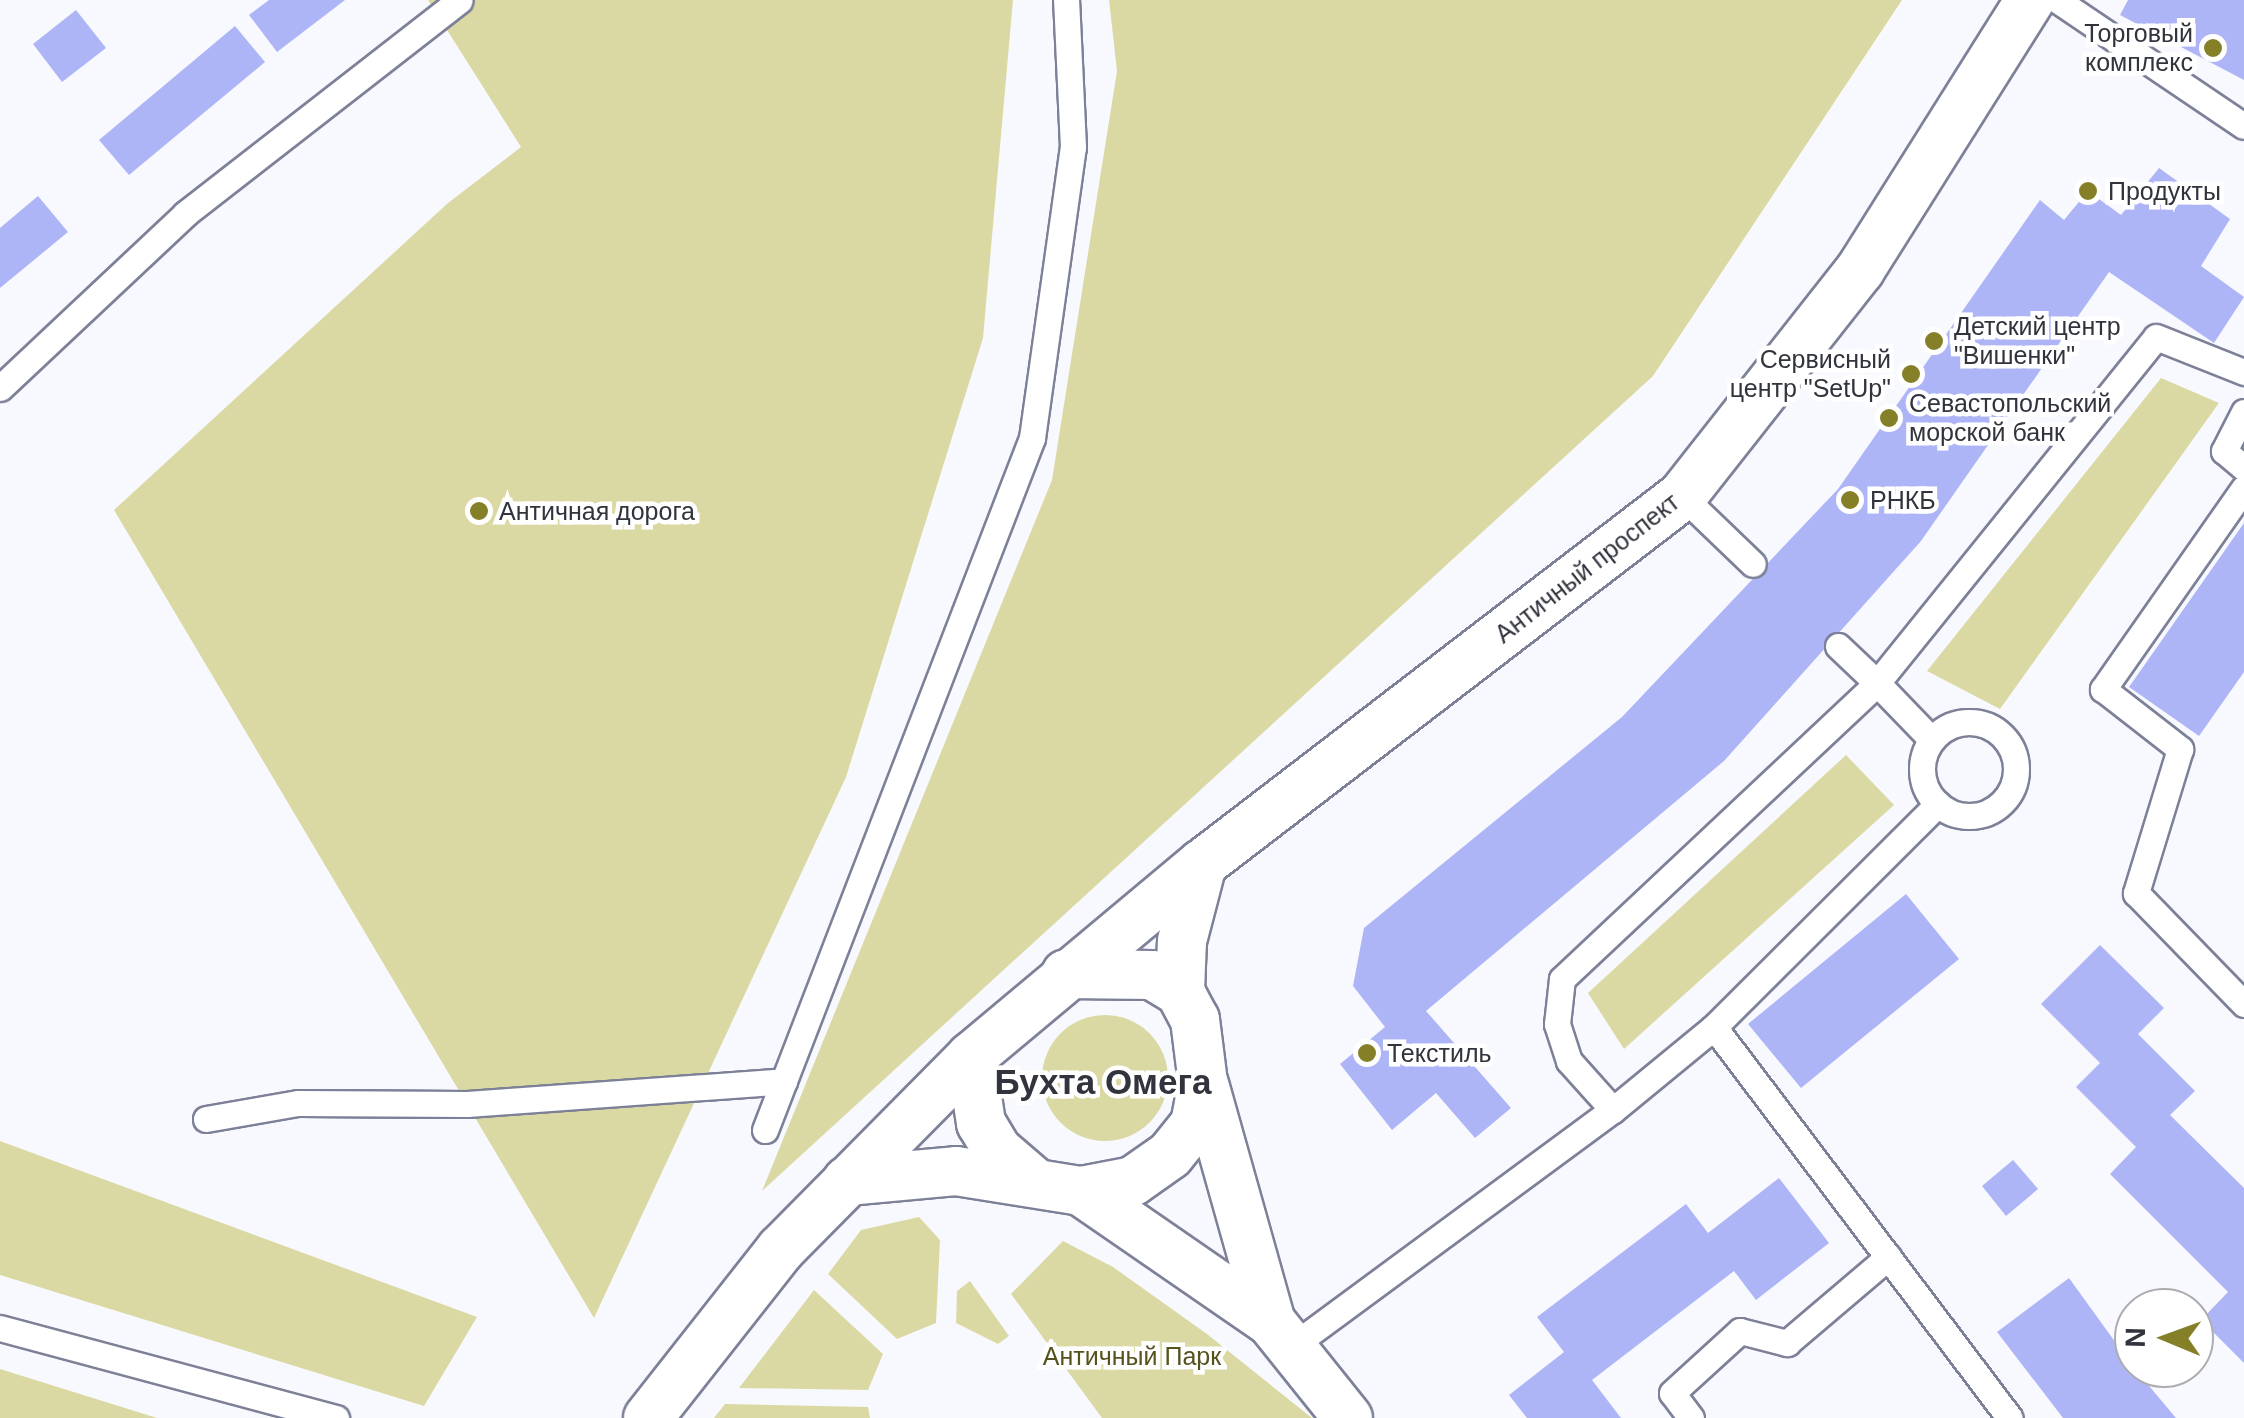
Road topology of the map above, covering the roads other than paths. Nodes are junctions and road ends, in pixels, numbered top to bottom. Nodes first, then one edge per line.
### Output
1 (460, 0) edge
2 (1066, 0) edge
3 (2030, 0) edge
4 (2057, 0) edge
5 (2244, 126) edge
6 (2244, 372) edge
7 (0, 388) edge
8 (2244, 412) edge
9 (2244, 468) edge
10 (2244, 488) edge
11 (1682, 496) junction
12 (1753, 564) dead end
13 (1838, 646) dead end
14 (1877, 683) junction
15 (1932, 740) junction
16 (1938, 804) junction
17 (1202, 864) junction
18 (1066, 974) junction
19 (1180, 992) junction
20 (2244, 1004) edge
21 (1714, 1027) junction
22 (971, 1057) junction
23 (784, 1081) junction
24 (1203, 1083) junction
25 (1613, 1110) junction
26 (206, 1119) dead end
27 (765, 1130) dead end
28 (1032, 1180) junction
29 (848, 1181) junction
30 (1082, 1191) junction
31 (1888, 1258) junction
32 (0, 1328) edge
33 (1281, 1334) junction
34 (1999, 1414) edge
35 (336, 1418) edge
36 (648, 1418) edge
37 (1348, 1418) edge
38 (1691, 1418) edge

1 - 7 lane
2 - 23 lane
3 - 11 street, Античный проспект
4 - 5 lane
6 - 14 lane
8 - 9 lane
10 - 20 lane
11 - 12 lane
11 - 17 street, Античный проспект
13 - 14 lane
14 - 15 lane
14 - 25 lane
15 - 16 lane
15 - 16 lane
16 - 21 lane
17 - 18 street, Античный проспект
17 - 19 street
18 - 19 street
18 - 22 street, Античный проспект
19 - 24 street
21 - 25 lane
21 - 31 lane
22 - 28 street
22 - 29 street, Античный проспект
23 - 26 lane
23 - 27 lane
24 - 30 street
24 - 33 street
25 - 33 lane
28 - 29 street
28 - 30 street
29 - 36 street, Античный проспект
30 - 33 street
31 - 34 lane
31 - 38 lane
32 - 35 lane
33 - 37 street

